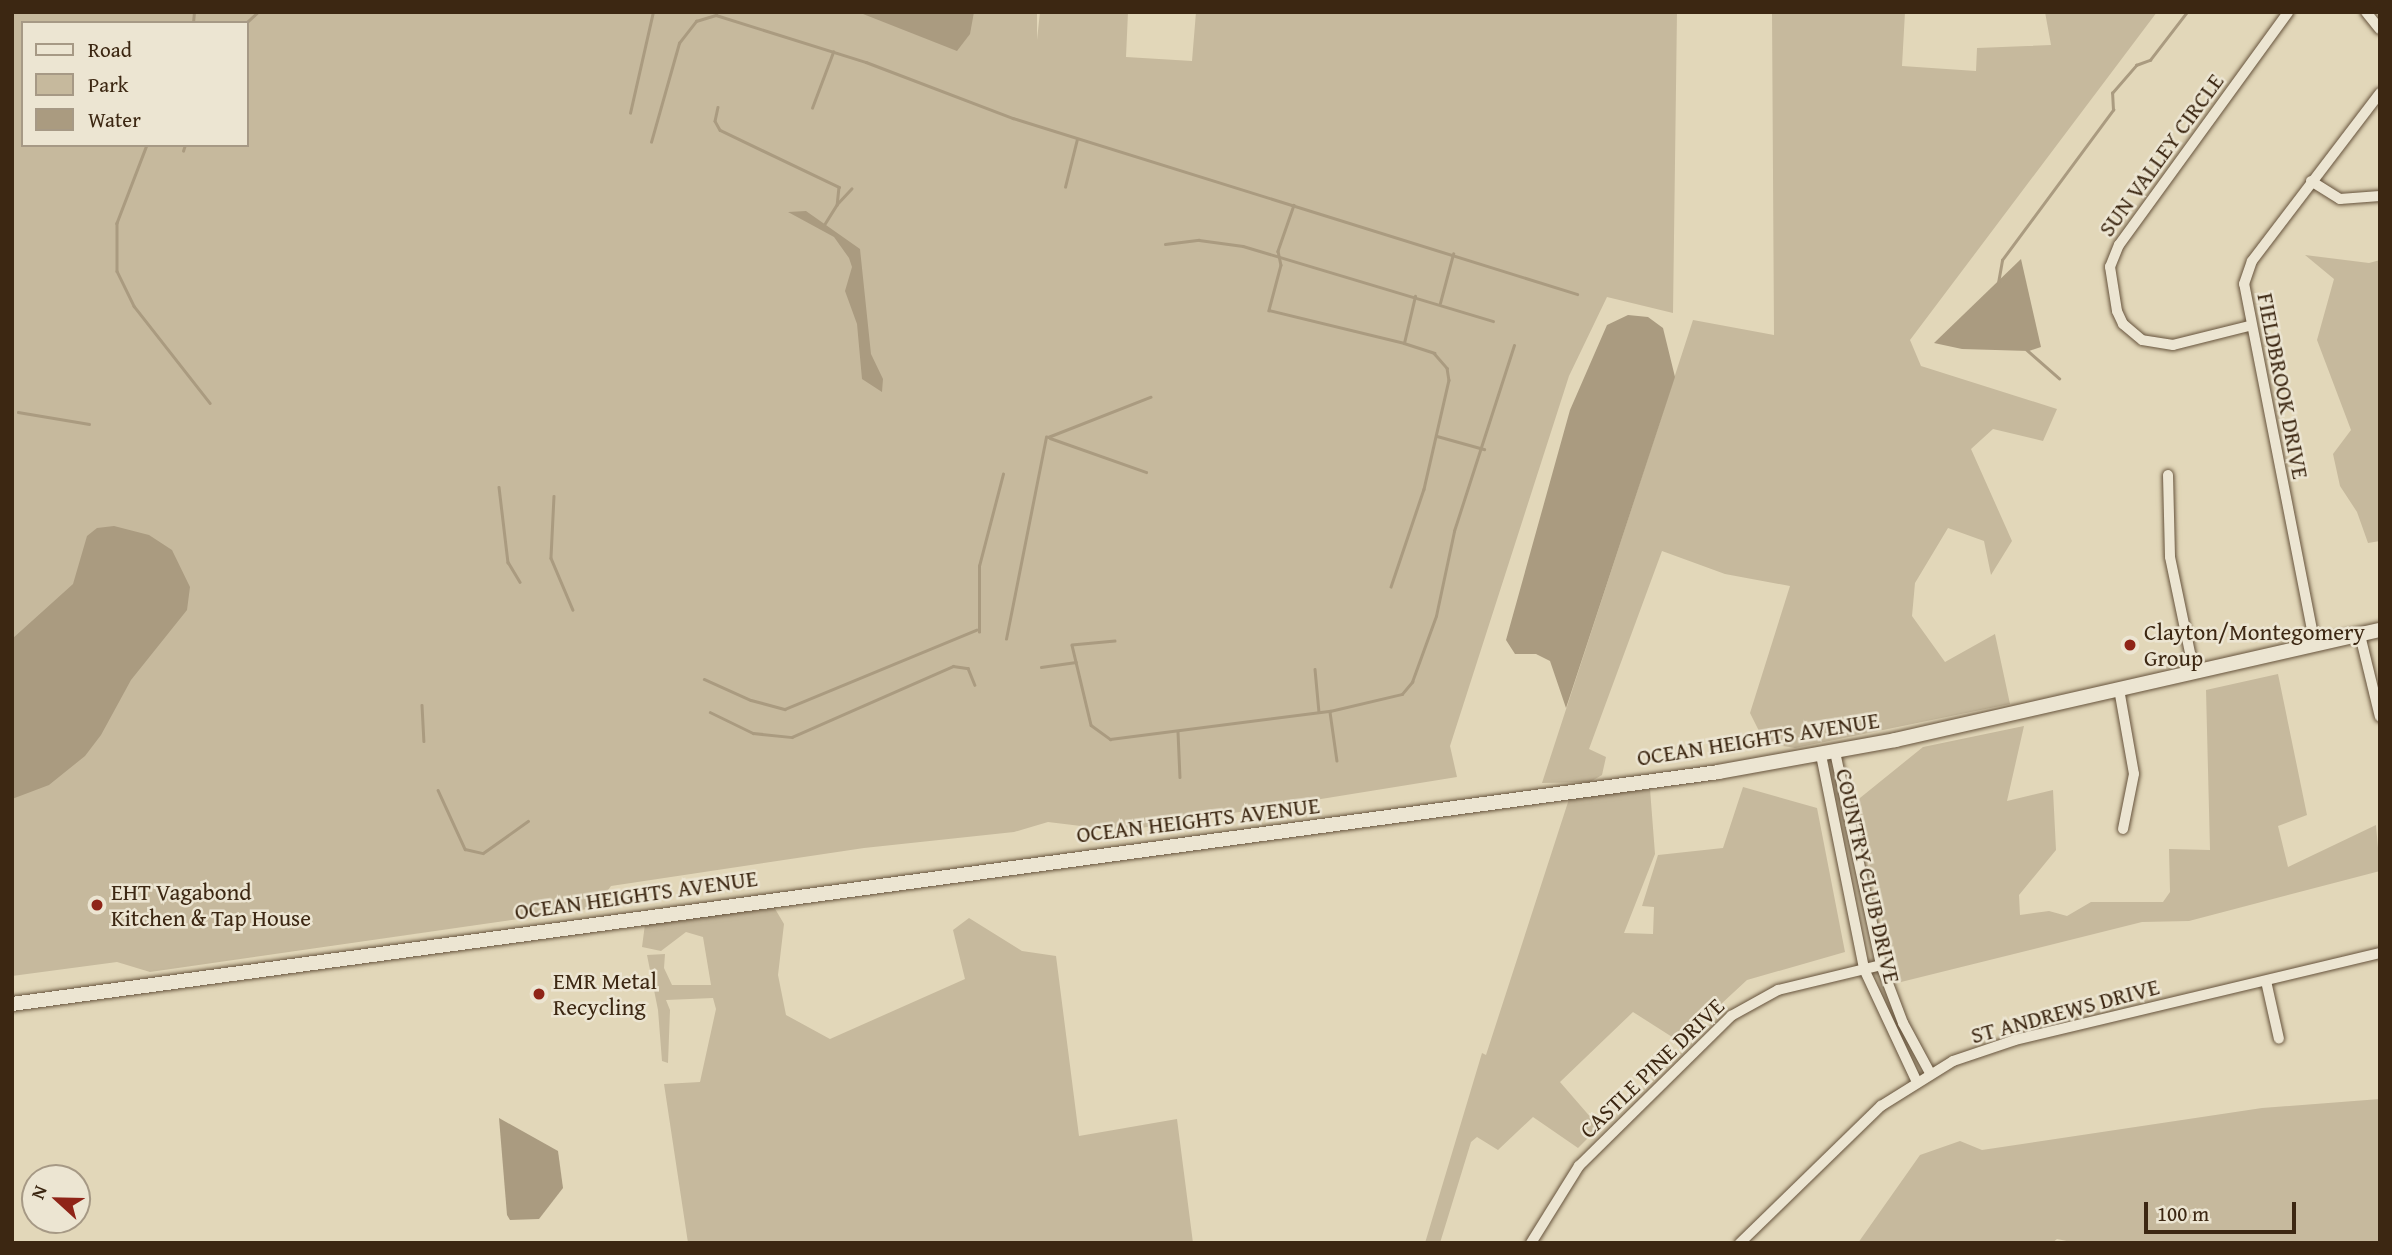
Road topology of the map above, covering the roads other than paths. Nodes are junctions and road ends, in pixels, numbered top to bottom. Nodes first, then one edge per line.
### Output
1 (2288, 12) edge
2 (2366, 12) edge
3 (2380, 29) edge
4 (2380, 93) edge
5 (2311, 181) junction
6 (2380, 196) edge
7 (2249, 326) junction
8 (2168, 475) dead end
9 (2380, 630) edge
10 (2360, 635) junction
11 (2315, 645) junction
12 (2194, 672) junction
13 (2119, 689) junction
14 (2380, 717) edge
15 (1828, 753) junction
16 (2123, 829) dead end
17 (2380, 953) edge
18 (1881, 965) junction
19 (1864, 969) junction
20 (2266, 981) junction
21 (12, 1004) edge
22 (2279, 1039) dead end
23 (1930, 1073) junction
24 (1916, 1080) junction
25 (1531, 1243) edge
26 (1740, 1243) edge

1 - 7 street, SUN VALLEY CIRCLE
2 - 3 street
4 - 5 street, FIELDBROOK DRIVE
5 - 6 street
5 - 7 street, FIELDBROOK DRIVE
7 - 11 street, FIELDBROOK DRIVE
8 - 12 street
9 - 10 main road, OCEAN HEIGHTS AVENUE
10 - 11 main road, OCEAN HEIGHTS AVENUE
10 - 14 street
11 - 12 main road, OCEAN HEIGHTS AVENUE
12 - 13 main road, OCEAN HEIGHTS AVENUE
13 - 15 main road, OCEAN HEIGHTS AVENUE
13 - 16 street
15 - 18 street, COUNTRY CLUB DRIVE
15 - 19 street, COUNTRY CLUB DRIVE
15 - 21 main road, OCEAN HEIGHTS AVENUE
17 - 20 street, ST ANDREWS DRIVE
18 - 19 street, CASTLE PINE DRIVE
18 - 23 street, COUNTRY CLUB DRIVE
19 - 24 street, COUNTRY CLUB DRIVE
19 - 25 street, CASTLE PINE DRIVE
20 - 22 street
20 - 23 street, ST ANDREWS DRIVE
23 - 24 street, ST ANDREWS DRIVE
24 - 26 street, ST ANDREWS DRIVE

